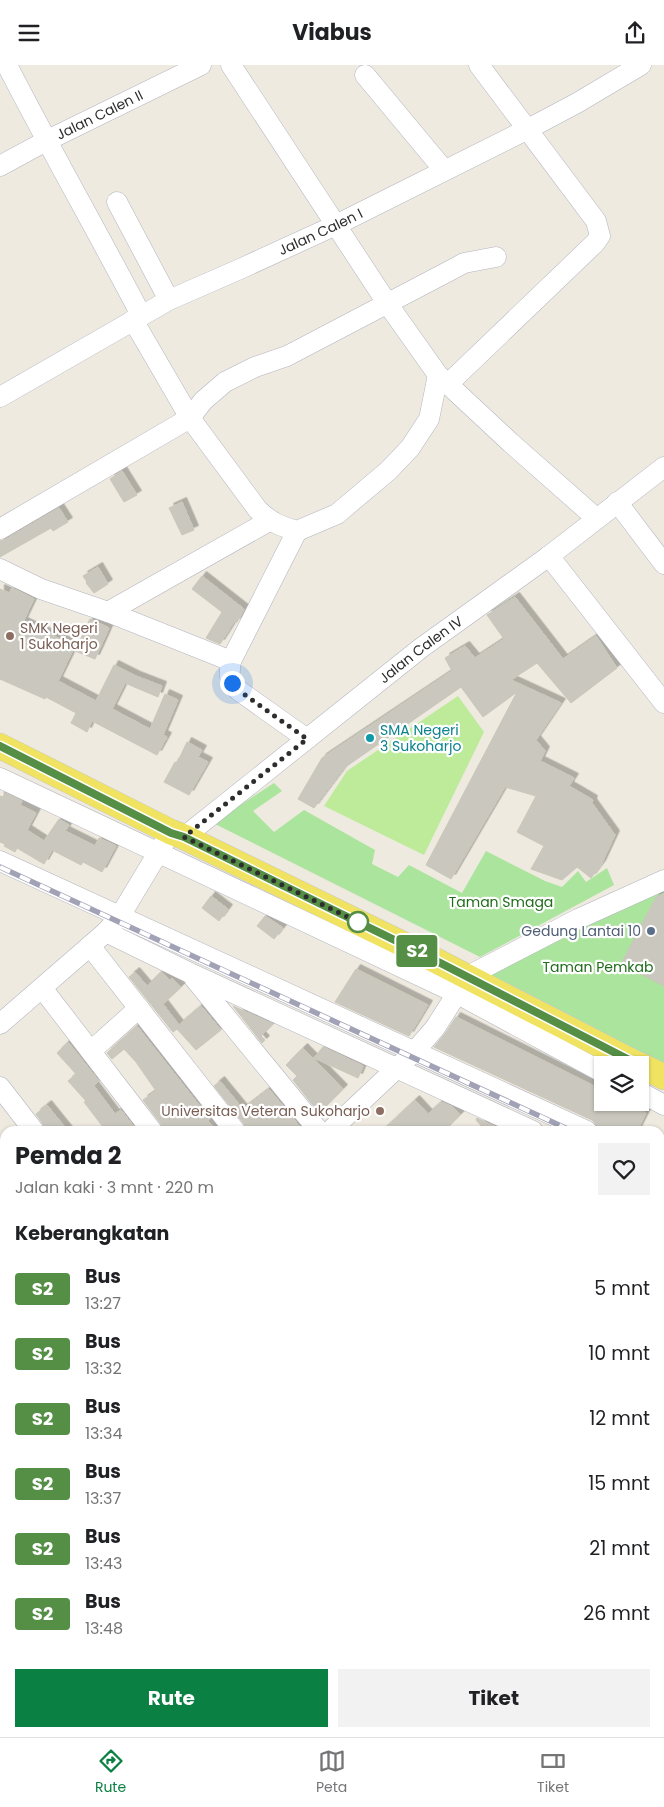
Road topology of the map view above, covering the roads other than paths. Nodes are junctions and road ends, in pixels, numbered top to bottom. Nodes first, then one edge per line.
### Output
1 (7, 65) edge
2 (201, 65) edge
3 (232, 65) edge
4 (480, 65) edge
5 (640, 65) edge
6 (365, 75) dead end
7 (528, 129) junction
8 (46, 141) junction
9 (0, 166) edge
10 (444, 170) junction
11 (117, 202) dead end
12 (336, 225) junction
13 (496, 257) dead end
14 (169, 300) junction
15 (387, 303) junction
16 (137, 317) junction
17 (443, 380) junction
18 (1, 393) edge
19 (190, 418) junction
20 (664, 467) edge
21 (617, 502) junction
22 (596, 518) junction
23 (269, 521) junction
24 (0, 529) edge
25 (298, 531) junction
26 (549, 556) junction
27 (664, 563) edge
28 (0, 569) edge
29 (108, 612) junction
30 (231, 661) junction
31 (664, 703) edge
32 (307, 739) junction
33 (0, 746) edge
34 (0, 778) edge
35 (171, 841) junction
36 (0, 861) edge
37 (664, 880) edge
38 (120, 916) junction
39 (106, 933) junction
40 (90, 946) junction
41 (190, 973) junction
42 (462, 985) junction
43 (42, 988) junction
44 (138, 1008) junction
45 (0, 1024) edge
46 (91, 1051) junction
47 (415, 1051) junction
48 (620, 1056) edge
49 (594, 1067) edge
50 (397, 1069) junction
51 (649, 1070) edge
52 (664, 1077) edge
53 (0, 1087) edge
54 (649, 1097) edge
55 (664, 1105) edge
56 (30, 1126) edge
57 (148, 1126) edge
58 (230, 1126) edge
59 (315, 1126) edge
60 (335, 1126) edge
61 (522, 1126) edge
62 (576, 1126) edge

1 - 8 street
2 - 8 street, Jalan Calen II
3 - 12 street
4 - 7 street
5 - 7 street, Jalan Calen I
6 - 10 street
7 - 10 street, Jalan Calen I
7 - 17 street
8 - 9 street, Jalan Calen II
8 - 16 street
10 - 12 street, Jalan Calen I
11 - 14 street
12 - 14 street, Jalan Calen I
12 - 15 street
13 - 15 street
14 - 16 street, Jalan Calen I
15 - 17 street
15 - 19 street
16 - 18 street, Jalan Calen I
16 - 19 street
17 - 22 street
17 - 25 street
19 - 23 street
19 - 24 street
20 - 21 street, Jalan Calen IV
21 - 22 street, Jalan Calen IV
21 - 27 street
22 - 26 street, Jalan Calen IV
23 - 25 street
23 - 29 street
25 - 30 street
26 - 31 street
26 - 32 street, Jalan Calen IV
28 - 29 street
29 - 30 street
30 - 32 street
32 - 35 street, Jalan Calen IV
33 - 35 main road
34 - 35 street
35 - 38 street
35 - 42 main road
36 - 38 street
37 - 42 street
38 - 39 street
38 - 47 street
39 - 40 street
39 - 41 street
40 - 43 street
40 - 44 street
41 - 50 street
41 - 59 street
42 - 47 street
42 - 48 main road
42 - 49 street
43 - 45 street
43 - 46 street
44 - 46 street
44 - 58 street
46 - 57 street
47 - 50 street
47 - 62 street
50 - 60 street
50 - 61 street
51 - 52 main road
53 - 56 street
54 - 55 street

